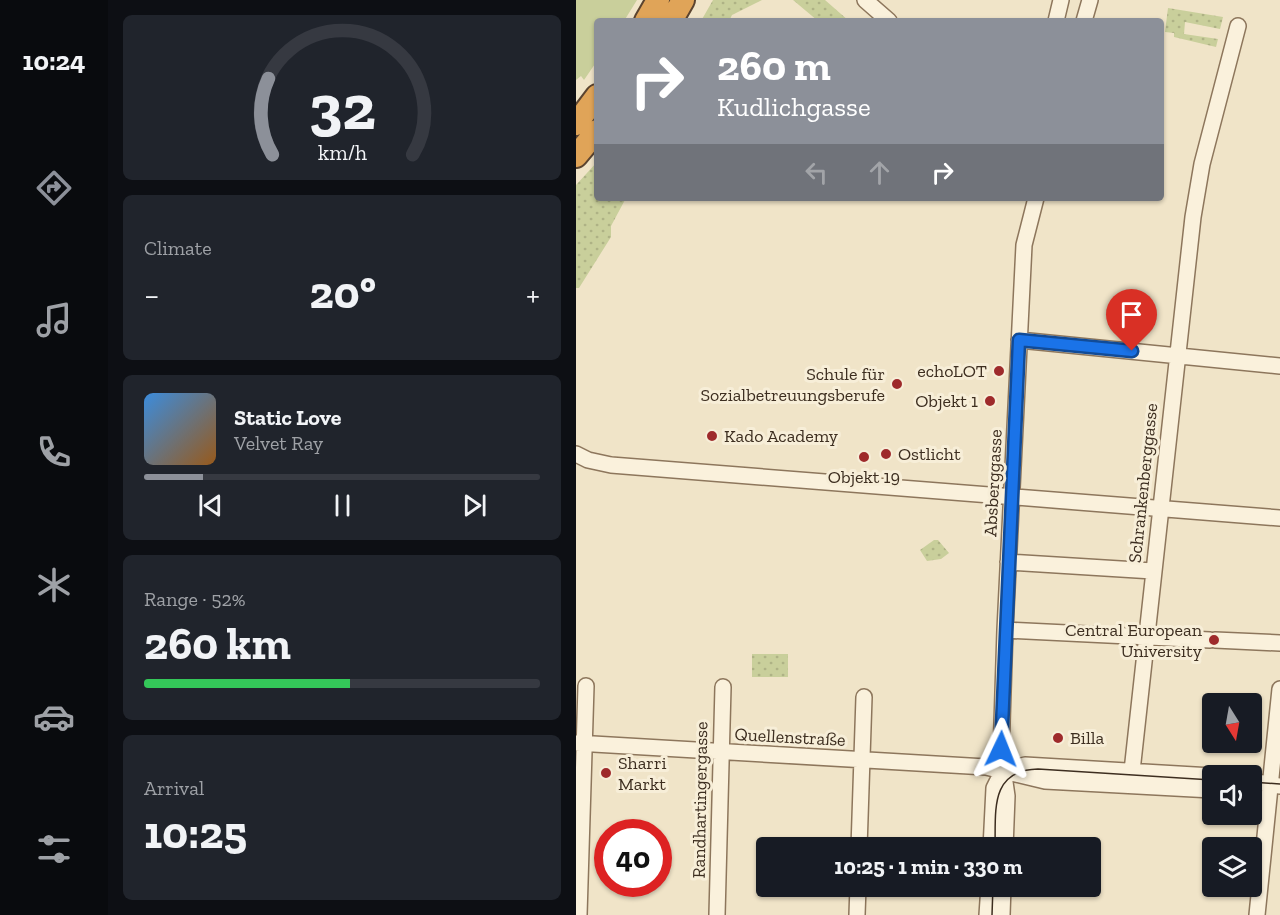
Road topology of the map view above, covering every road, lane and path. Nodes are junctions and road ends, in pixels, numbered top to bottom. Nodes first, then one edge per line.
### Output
1 (658, 0) edge
2 (683, 0) edge
3 (865, 0) edge
4 (1061, 0) edge
5 (1090, 0) edge
6 (648, 18) edge
7 (673, 18) edge
8 (886, 18) edge
9 (1057, 18) edge
10 (1085, 18) edge
11 (1238, 26) dead end
12 (594, 100) edge
13 (576, 124) edge
14 (594, 135) edge
15 (576, 156) edge
16 (1035, 201) edge
17 (1019, 340) junction
18 (1176, 355) junction
19 (1280, 366) edge
20 (576, 453) edge
21 (1012, 496) junction
22 (1159, 509) junction
23 (1280, 518) edge
24 (1008, 562) junction
25 (1153, 571) junction
26 (1005, 630) junction
27 (1146, 637) junction
28 (1280, 643) edge
29 (586, 686) dead end
30 (723, 687) dead end
31 (1280, 688) edge
32 (864, 698) dead end
33 (580, 744) edge
34 (721, 752) junction
35 (862, 760) junction
36 (1132, 771) junction
37 (1002, 772) junction
38 (1202, 775) edge
39 (1275, 786) edge
40 (1202, 789) edge
41 (859, 837) edge
42 (992, 837) edge
43 (1005, 837) edge
44 (858, 897) edge
45 (988, 897) edge
46 (1003, 897) edge
47 (579, 915) edge
48 (717, 915) edge
49 (857, 915) edge
50 (987, 915) edge
51 (1002, 915) edge
52 (1257, 915) edge

1 - 6 highway
2 - 7 highway
3 - 8 street
4 - 9 street
5 - 10 street
11 - 18 street, Schrankenberggasse
12 - 13 highway
14 - 15 highway
16 - 17 street, Absberggasse
17 - 18 street
17 - 21 street, Absberggasse
18 - 19 street
18 - 22 street, Schrankenberggasse
20 - 21 street
21 - 22 street
21 - 24 street, Absberggasse
22 - 23 street
22 - 25 street, Schrankenberggasse
24 - 25 street
24 - 26 street, Absberggasse
25 - 27 street, Schrankenberggasse
26 - 27 street
26 - 37 street, Absberggasse
27 - 28 street
27 - 36 street, Schrankenberggasse
29 - 33 street
30 - 34 street, Randhartingergasse
31 - 39 street
32 - 35 street
33 - 34 street, Quellenstraße
33 - 47 street
34 - 35 street, Quellenstraße
34 - 48 street, Randhartingergasse
35 - 37 street, Quellenstraße
35 - 41 street
36 - 37 street, Quellenstraße
36 - 38 street, Quellenstraße
37 - 40 street, Quellenstraße
37 - 42 street, Absberggasse
37 - 43 street, Absberggasse
39 - 52 street
44 - 49 street
45 - 50 street
46 - 51 street

